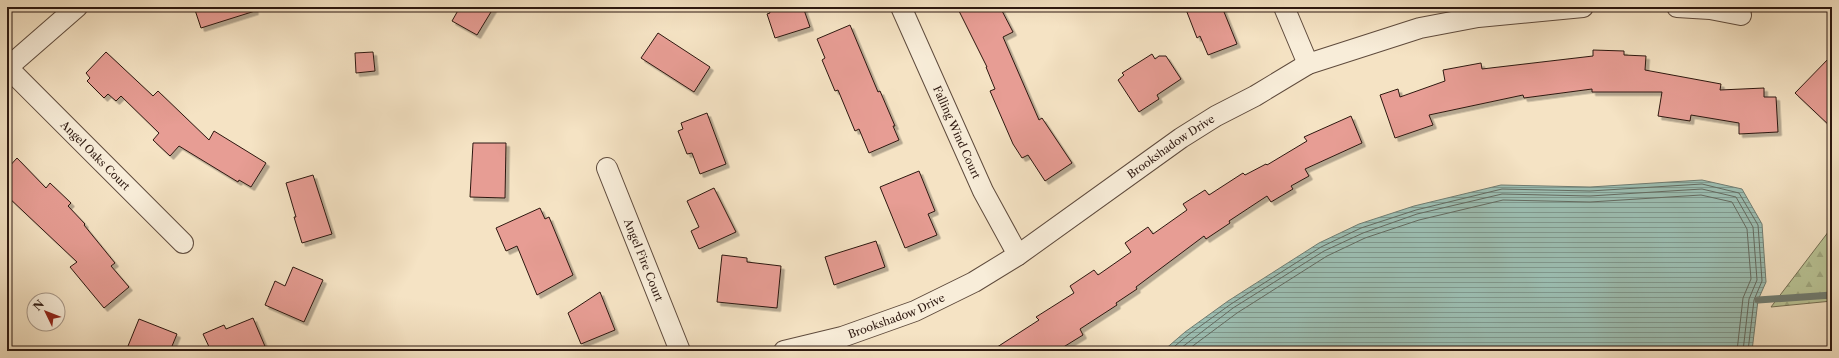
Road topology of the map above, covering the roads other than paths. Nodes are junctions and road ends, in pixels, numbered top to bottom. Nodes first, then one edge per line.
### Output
1 (77, 7) edge
2 (901, 7) edge
3 (1284, 7) edge
4 (1583, 7) edge
5 (1678, 7) edge
6 (1741, 15) dead end
7 (1308, 64) junction
8 (7, 68) edge
9 (607, 168) dead end
10 (183, 243) dead end
11 (1018, 255) junction
12 (680, 351) edge
13 (784, 351) edge

1 - 8 street
2 - 11 street, Falling Wind Court
3 - 7 street
4 - 7 street, Brookshadow Drive
5 - 6 street
7 - 11 street, Brookshadow Drive
8 - 10 street, Angel Oaks Court
9 - 12 street, Angel Fire Court
11 - 13 street, Brookshadow Drive

